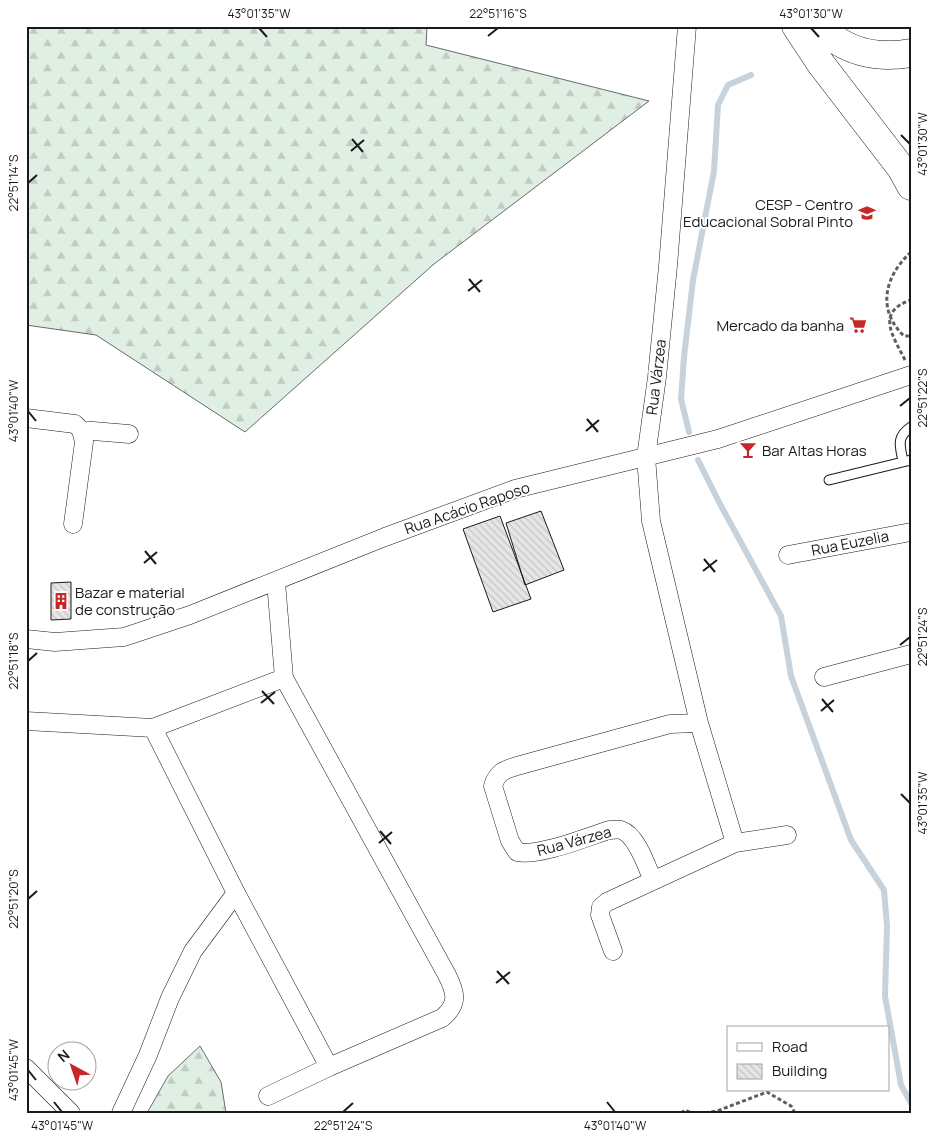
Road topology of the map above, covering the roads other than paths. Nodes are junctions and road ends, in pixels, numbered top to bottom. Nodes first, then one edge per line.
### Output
1 (687, 26) edge
2 (796, 26) edge
3 (820, 26) edge
4 (911, 53) edge
5 (911, 186) edge
6 (909, 369) edge
7 (26, 418) edge
8 (911, 427) edge
9 (81, 430) junction
10 (129, 434) dead end
11 (646, 457) junction
12 (907, 461) edge
13 (829, 480) dead end
14 (73, 524) dead end
15 (911, 532) edge
16 (788, 554) dead end
17 (276, 582) junction
18 (26, 639) edge
19 (911, 654) edge
20 (824, 677) dead end
21 (284, 678) junction
22 (26, 721) edge
23 (699, 723) junction
24 (153, 728) junction
25 (787, 835) dead end
26 (735, 843) junction
27 (653, 881) junction
28 (236, 893) junction
29 (613, 951) dead end
30 (329, 1067) junction
31 (26, 1068) edge
32 (268, 1096) dead end
33 (71, 1113) edge
34 (121, 1113) edge

1 - 11 street, Rua Várzea
2 - 5 highway
3 - 4 highway
6 - 11 street, Rua Acácio Raposo
7 - 9 street
8 - 12 lane
9 - 10 street
9 - 14 street
11 - 17 street, Rua Acácio Raposo
11 - 23 street, Rua Várzea
12 - 13 lane
15 - 16 street, Rua Euzelia
17 - 18 street, Rua Acácio Raposo
17 - 21 street
19 - 20 street
21 - 24 street
21 - 30 street
22 - 24 street
23 - 26 street, Rua Várzea
23 - 27 street, Rua Várzea
24 - 28 street
25 - 26 street
26 - 27 street
27 - 29 street
28 - 30 street
28 - 34 street
30 - 32 street
31 - 33 street

